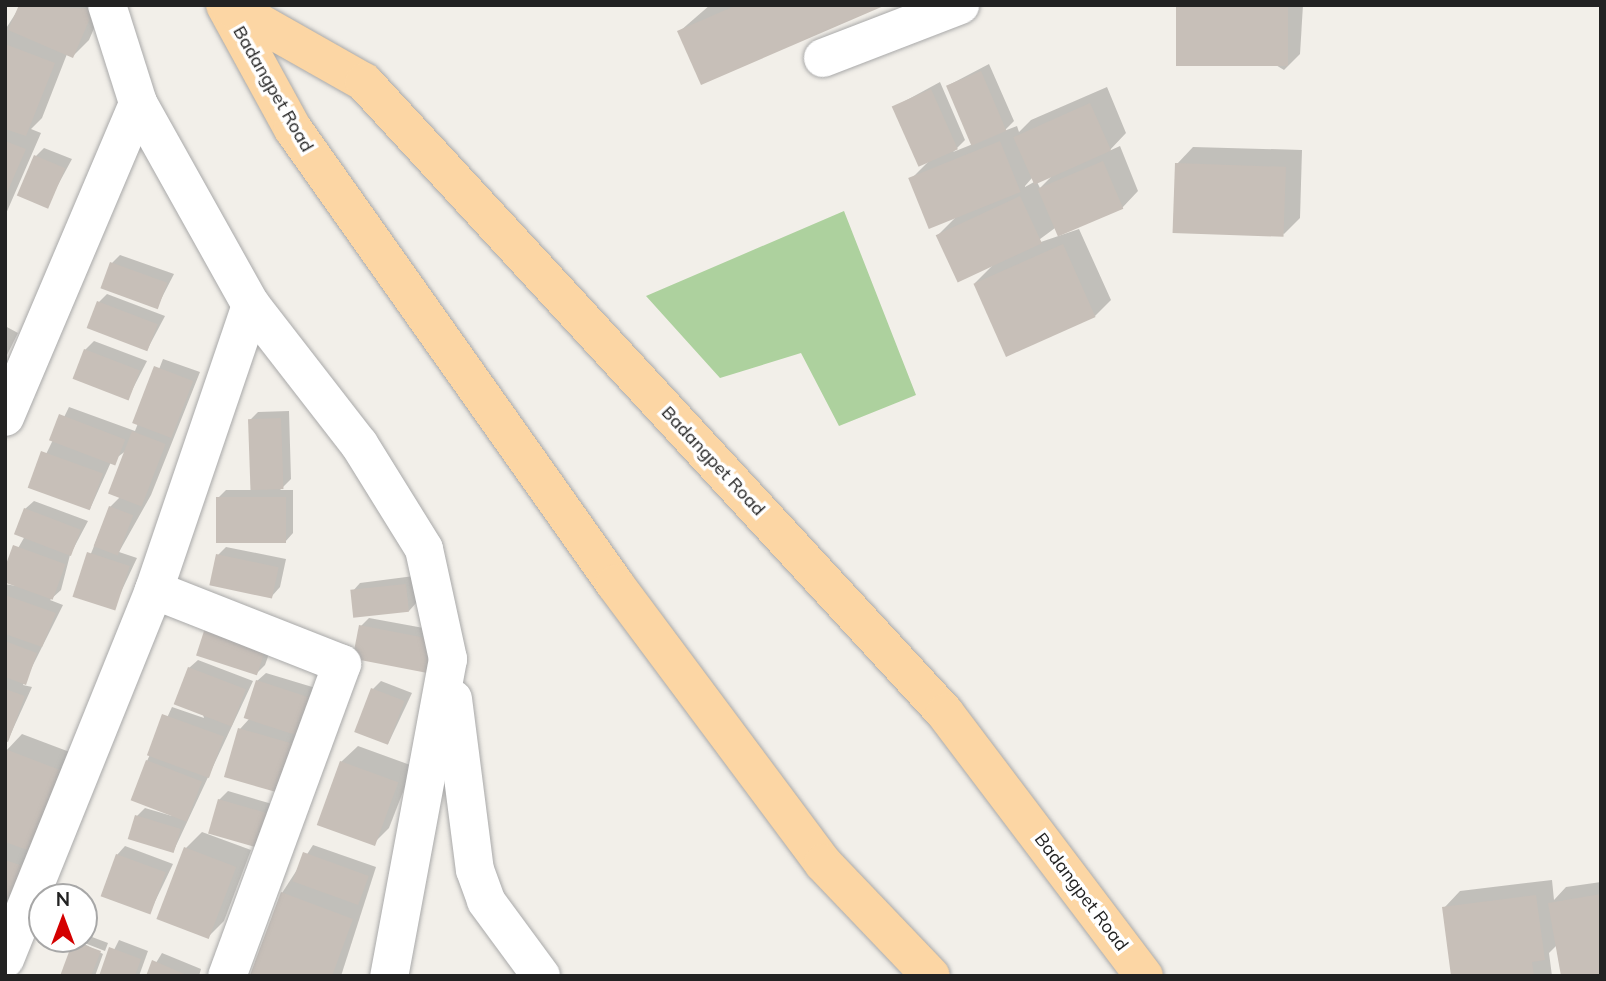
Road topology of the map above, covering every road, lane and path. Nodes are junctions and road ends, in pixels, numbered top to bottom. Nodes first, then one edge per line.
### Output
1 (107, 5) edge
2 (226, 5) edge
3 (960, 5) edge
4 (823, 58) dead end
5 (138, 103) junction
6 (251, 305) junction
7 (5, 417) edge
8 (154, 590) junction
9 (448, 659) junction
10 (5, 959) edge
11 (227, 976) edge
12 (389, 976) edge
13 (541, 976) edge
14 (931, 976) edge
15 (1144, 976) edge

1 - 5 street
2 - 14 main road, Badangpet Road
2 - 15 main road, Badangpet Road
3 - 4 street
5 - 6 street
5 - 7 street
6 - 8 street
6 - 9 street
8 - 10 street
8 - 11 street
9 - 12 street
9 - 13 street

